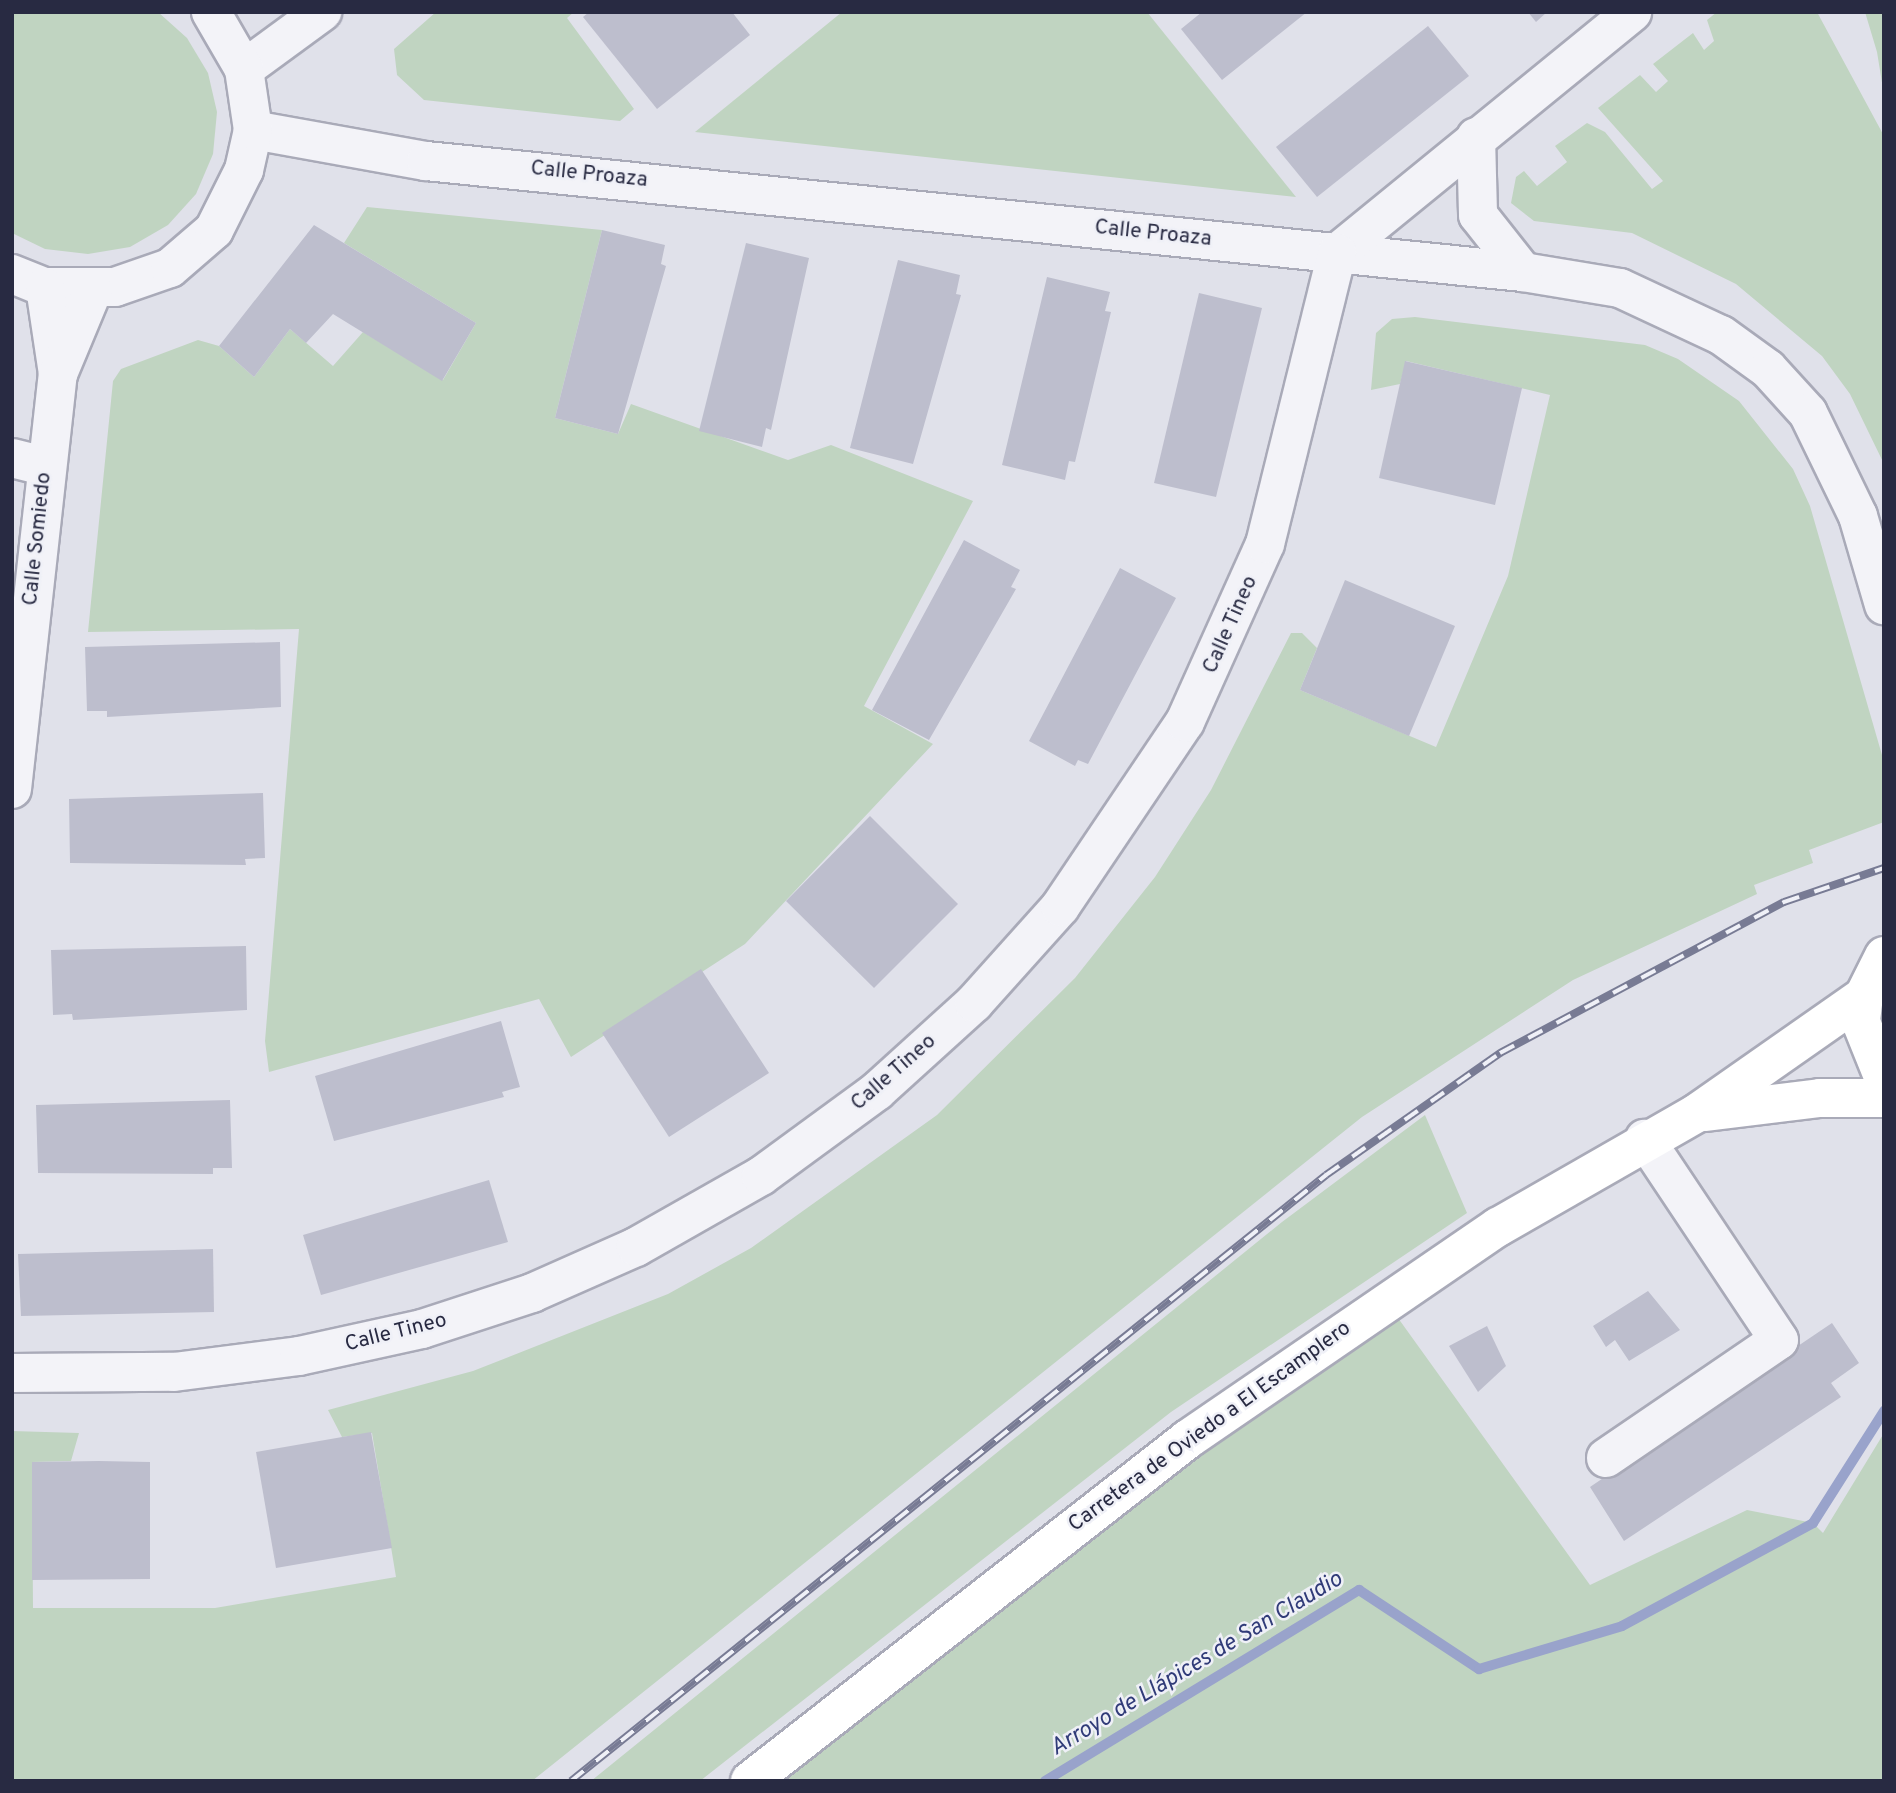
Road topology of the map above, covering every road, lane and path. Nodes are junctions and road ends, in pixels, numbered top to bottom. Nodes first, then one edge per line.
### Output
1 (211, 12) edge
2 (322, 12) edge
3 (1632, 12) edge
4 (244, 69) junction
5 (253, 130) junction
6 (1476, 137) junction
7 (1337, 253) junction
8 (1523, 272) junction
9 (29, 280) edge
10 (93, 290) junction
11 (58, 373) junction
12 (29, 462) edge
13 (1884, 605) edge
14 (18, 678) edge
15 (12, 789) edge
16 (1884, 956) edge
17 (1864, 996) junction
18 (1884, 1079) edge
19 (1884, 1098) edge
20 (1697, 1113) junction
21 (1645, 1139) junction
22 (12, 1373) edge
23 (1606, 1458) dead end
24 (750, 1781) edge

1 - 4 street
2 - 4 street
3 - 6 street
4 - 5 street
5 - 7 street, Calle Proaza
5 - 10 street
6 - 7 street
6 - 8 street
7 - 8 street, Calle Proaza
7 - 22 street, Calle Tineo
8 - 13 street, Calle Proaza
9 - 10 street
9 - 11 street, Calle Somiedo
10 - 11 street, Calle Somiedo
11 - 12 street, Calle Somiedo
12 - 14 street, Calle Somiedo
14 - 15 street, Calle Somiedo
16 - 17 main road
17 - 18 main road
17 - 20 main road, Carretera de Oviedo a El Escamplero
19 - 20 main road, Carretera de Oviedo a El Escamplero
20 - 21 main road, Carretera de Oviedo a El Escamplero
21 - 23 street
21 - 24 main road, Carretera de Oviedo a El Escamplero

